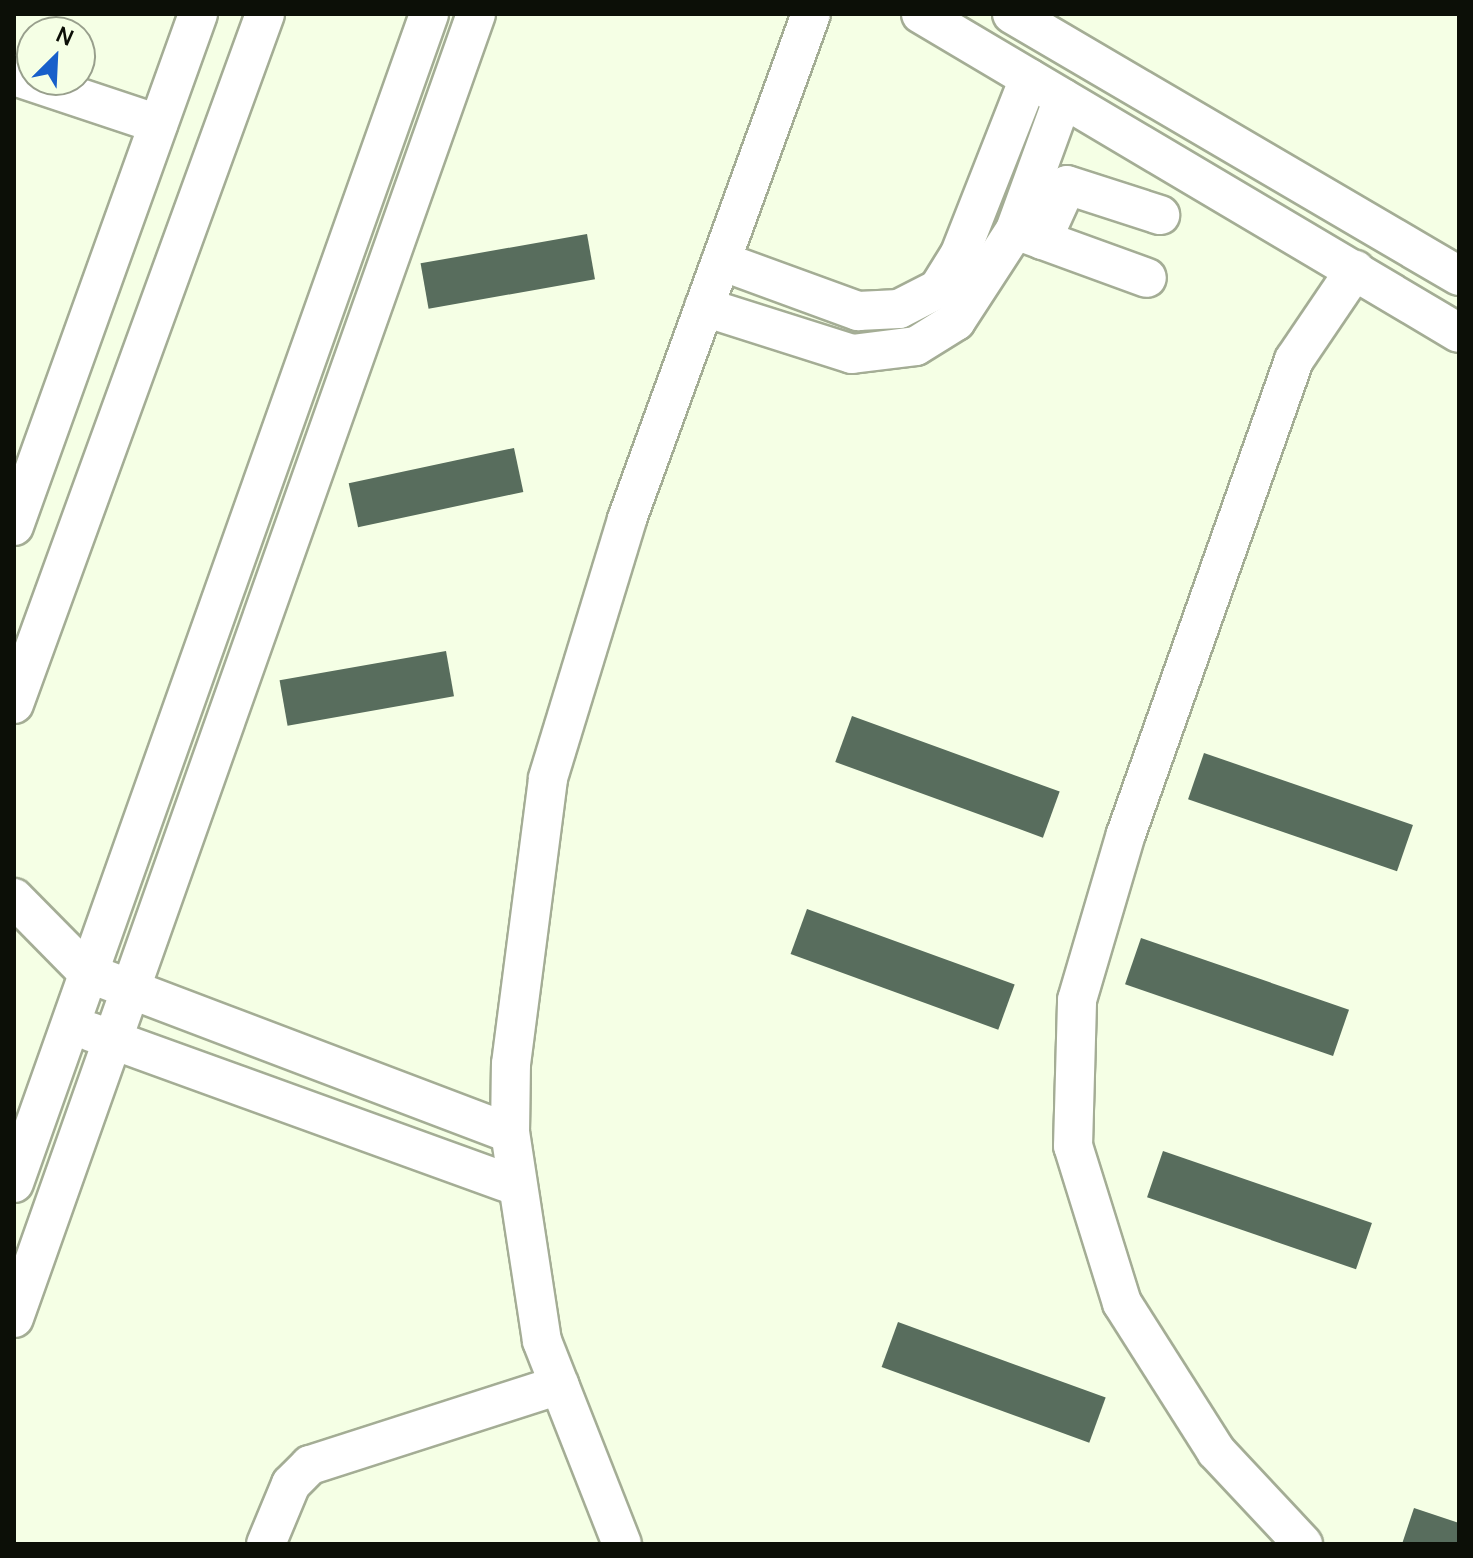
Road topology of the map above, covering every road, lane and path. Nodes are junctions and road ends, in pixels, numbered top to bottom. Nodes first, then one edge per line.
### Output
1 (198, 14) edge
2 (265, 14) edge
3 (429, 14) edge
4 (476, 14) edge
5 (811, 14) edge
6 (921, 14) edge
7 (1012, 14) edge
8 (14, 76) edge
9 (1029, 78) junction
10 (1063, 98) junction
11 (158, 124) junction
12 (1160, 215) dead end
13 (1028, 235) junction
14 (721, 261) junction
15 (1355, 270) junction
16 (1459, 276) edge
17 (1147, 278) dead end
18 (704, 307) junction
19 (1459, 333) edge
20 (14, 523) edge
21 (14, 704) edge
22 (14, 898) edge
23 (88, 973) junction
24 (130, 992) junction
25 (70, 1024) junction
26 (112, 1040) junction
27 (510, 1133) junction
28 (14, 1183) edge
29 (517, 1186) junction
30 (14, 1318) edge
31 (559, 1385) junction
32 (266, 1544) edge
33 (622, 1544) edge
34 (1303, 1544) edge

1 - 11 lane
2 - 21 lane
3 - 23 lane
4 - 24 lane
5 - 14 lane
6 - 9 lane
7 - 16 lane
8 - 11 lane
9 - 10 lane
9 - 14 lane
10 - 13 lane
10 - 15 lane
11 - 20 lane
12 - 13 lane
13 - 17 lane
13 - 18 lane
14 - 18 lane
15 - 19 lane
15 - 34 lane
18 - 27 lane
22 - 23 lane
23 - 24 lane
23 - 25 lane
24 - 26 lane
24 - 27 lane
25 - 26 lane
25 - 28 lane
26 - 29 lane
26 - 30 lane
27 - 29 lane
29 - 31 lane
31 - 32 lane
31 - 33 lane

